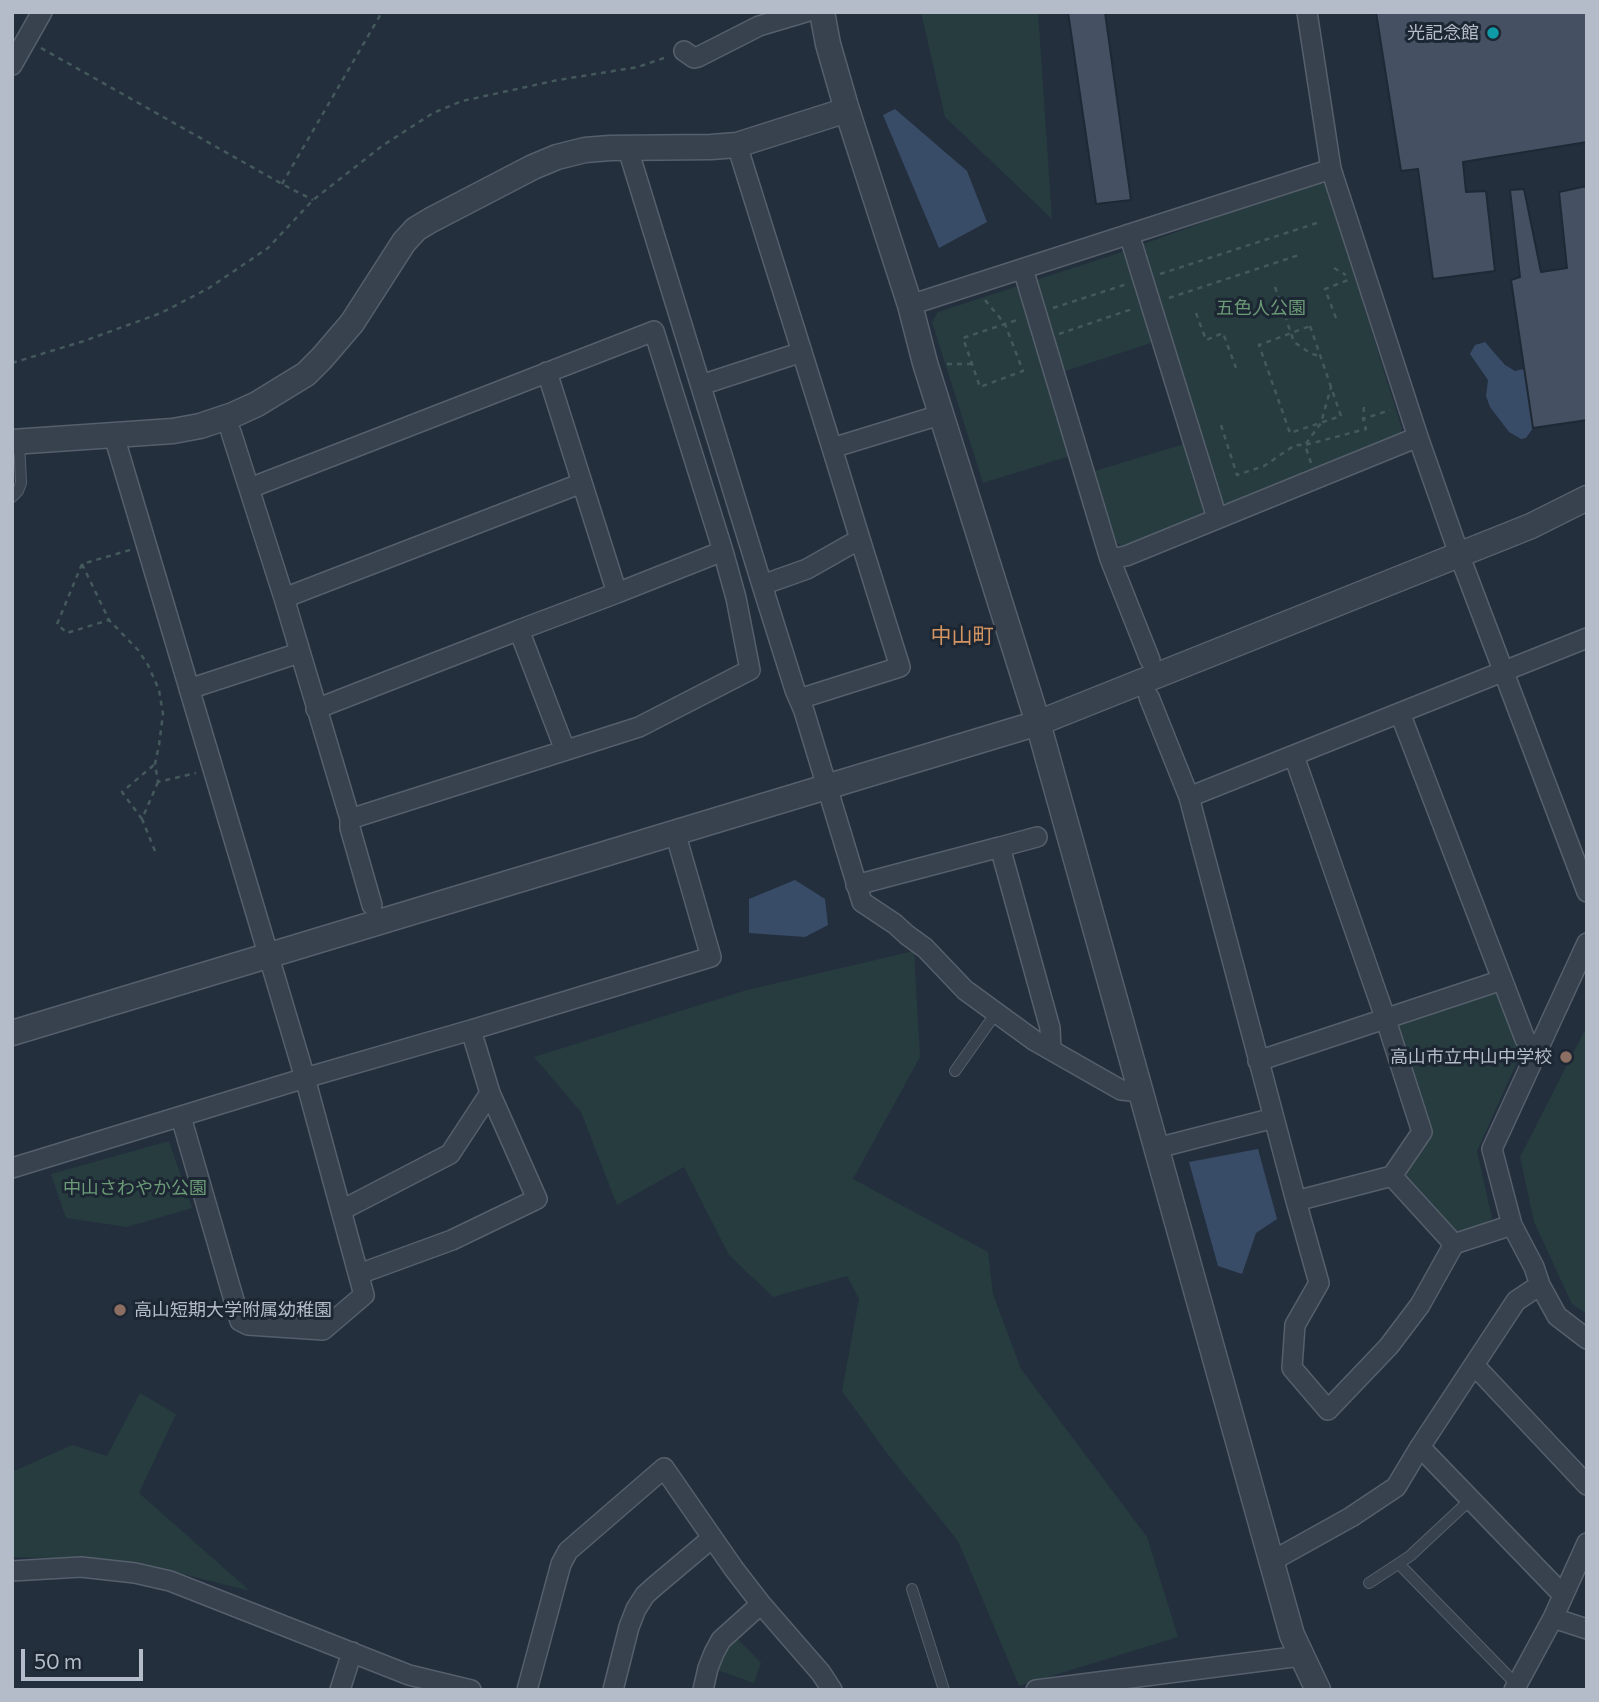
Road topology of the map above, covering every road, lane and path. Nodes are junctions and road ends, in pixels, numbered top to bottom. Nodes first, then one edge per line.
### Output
1 (41, 12) edge
2 (382, 12) edge
3 (806, 12) edge
4 (822, 12) edge
5 (1307, 12) edge
6 (26, 40) junction
7 (684, 51) joint
8 (12, 65) edge
9 (847, 110) junction
10 (737, 145) junction
11 (627, 146) junction
12 (1331, 169) junction
13 (282, 184) junction
14 (313, 200) junction
15 (1320, 222) dead end
16 (1129, 234) junction
17 (1334, 268) dead end
18 (1023, 269) junction
19 (1149, 277) dead end
20 (1136, 281) dead end
21 (972, 285) junction
22 (1275, 287) dead end
23 (910, 305) junction
24 (1044, 311) dead end
25 (1196, 313) dead end
26 (1031, 315) dead end
27 (1336, 318) dead end
28 (1005, 324) junction
29 (1291, 333) junction
30 (802, 352) junction
31 (1321, 357) junction
32 (12, 363) edge
33 (925, 363) junction
34 (972, 364) junction
35 (1236, 368) dead end
36 (547, 372) junction
37 (701, 384) junction
38 (1331, 387) junction
39 (1407, 404) junction
40 (1364, 407) dead end
41 (943, 414) junction
42 (1363, 419) junction
43 (1321, 423) junction
44 (1221, 425) dead end
45 (232, 432) dead end
46 (114, 436) junction
47 (1418, 437) junction
48 (16, 441) edge
49 (1305, 445) junction
50 (832, 448) junction
51 (1315, 478) junction
52 (582, 483) junction
53 (250, 488) junction
54 (12, 497) edge
55 (1587, 498) edge
56 (1216, 518) junction
57 (860, 539) junction
58 (134, 549) dead end
59 (723, 551) junction
60 (1459, 554) junction
61 (1110, 559) junction
62 (82, 564) junction
63 (762, 585) junction
64 (617, 593) junction
65 (284, 598) junction
66 (109, 620) junction
67 (519, 630) junction
68 (1587, 638) edge
69 (299, 653) junction
70 (1150, 660) dead end
71 (1503, 672) junction
72 (189, 689) junction
73 (1149, 697) dead end
74 (799, 699) junction
75 (316, 709) junction
76 (1400, 713) junction
77 (1038, 723) junction
78 (565, 750) junction
79 (1294, 756) junction
80 (155, 764) junction
81 (200, 772) dead end
82 (158, 782) junction
83 (826, 786) junction
84 (1189, 797) junction
85 (142, 819) junction
86 (350, 819) junction
87 (675, 832) junction
88 (1037, 837) dead end
89 (1000, 846) junction
90 (155, 851) dead end
91 (856, 885) junction
92 (1587, 892) edge
93 (372, 905) dead end
94 (1587, 943) edge
95 (268, 954) junction
96 (1502, 980) junction
97 (996, 1013) junction
98 (1386, 1020) junction
99 (471, 1030) junction
100 (12, 1033) edge
101 (1051, 1050) junction
102 (1538, 1051) junction
103 (1258, 1061) junction
104 (955, 1071) dead end
105 (305, 1078) junction
106 (1141, 1092) junction
107 (490, 1093) junction
108 (181, 1117) junction
109 (1274, 1118) junction
110 (1157, 1149) junction
111 (12, 1168) edge
112 (1392, 1176) junction
113 (1296, 1201) junction
114 (342, 1210) junction
115 (1512, 1225) junction
116 (1454, 1244) junction
117 (359, 1275) junction
118 (1540, 1285) junction
119 (1587, 1339) edge
120 (1474, 1365) junction
121 (1420, 1447) junction
122 (1587, 1485) edge
123 (1471, 1499) junction
124 (712, 1538) junction
125 (1587, 1543) edge
126 (1272, 1561) junction
127 (1399, 1564) junction
128 (12, 1571) edge
129 (1369, 1583) dead end
130 (912, 1588) dead end
131 (1563, 1595) junction
132 (761, 1604) junction
133 (1553, 1618) junction
134 (1587, 1629) edge
135 (352, 1652) junction
136 (1301, 1656) junction
137 (1096, 1686) edge
138 (1516, 1687) edge
139 (340, 1690) edge
140 (471, 1690) edge
141 (527, 1690) edge
142 (613, 1690) edge
143 (703, 1690) edge
144 (832, 1690) edge
145 (944, 1690) edge
146 (1036, 1690) edge
147 (1318, 1690) edge

1 - 6 street
2 - 13 path
3 - 7 street
4 - 9 street
5 - 12 street
6 - 8 street
6 - 13 path
7 - 14 path
9 - 10 street
9 - 23 street
10 - 11 street
10 - 30 street
11 - 37 street
11 - 46 street
12 - 16 street
12 - 39 street
13 - 14 path
14 - 32 path
15 - 19 path
16 - 18 street
16 - 56 street
17 - 27 path
18 - 21 street
18 - 61 street
20 - 24 path
21 - 23 street
21 - 28 path
22 - 29 path
23 - 33 street
25 - 35 path
26 - 28 path
28 - 34 path
28 - 34 path
29 - 31 path
29 - 31 path
29 - 43 path
30 - 37 street
30 - 50 street
31 - 38 path
33 - 34 path
33 - 41 street
36 - 52 street
36 - 53 street
36 - 59 street
37 - 63 street
38 - 43 path
38 - 43 path
39 - 42 path
39 - 47 street
40 - 42 path
41 - 50 street
41 - 77 street
42 - 49 path
43 - 49 path
44 - 49 path
45 - 53 street
46 - 48 street
46 - 72 street
47 - 51 street
47 - 60 street
48 - 54 lane
49 - 51 path
50 - 57 street
51 - 56 street
52 - 64 street
52 - 65 street
53 - 65 street
55 - 60 street
56 - 61 street
57 - 63 street
57 - 74 street
58 - 62 path
59 - 64 street
59 - 78 street
60 - 71 street
60 - 77 street
61 - 70 street
62 - 66 path
62 - 66 path
63 - 74 street
64 - 67 street
65 - 69 street
66 - 80 path
67 - 75 street
67 - 78 street
68 - 71 street
69 - 72 street
69 - 75 street
71 - 76 street
71 - 92 street
72 - 95 street
73 - 84 street
74 - 83 street
75 - 86 street
76 - 79 street
76 - 96 street
77 - 83 street
77 - 106 street
78 - 86 street
79 - 84 street
79 - 98 street
80 - 82 path
80 - 85 path
81 - 82 path
82 - 85 path
83 - 87 street
83 - 91 street
84 - 103 street
85 - 90 path
86 - 93 street
87 - 95 street
87 - 99 street
88 - 89 street
89 - 91 street
89 - 101 street
91 - 97 street
94 - 102 street
95 - 100 street
95 - 105 street
96 - 98 street
96 - 102 street
97 - 101 street
97 - 104 lane
98 - 103 street
98 - 112 street
99 - 105 street
99 - 107 street
101 - 106 street
102 - 115 street
103 - 109 street
105 - 108 street
105 - 114 street
106 - 110 street
107 - 114 street
107 - 117 street
108 - 111 street
108 - 117 street
109 - 110 street
109 - 113 street
110 - 126 street
112 - 113 street
112 - 116 street
113 - 116 street
114 - 117 street
115 - 116 street
115 - 118 street
118 - 119 street
118 - 120 street
120 - 121 street
120 - 122 street
121 - 123 street
121 - 126 street
123 - 127 lane
123 - 131 street
124 - 132 street
124 - 141 street
124 - 142 street
125 - 131 street
126 - 136 street
127 - 129 lane
127 - 138 lane
128 - 135 street
130 - 145 lane
131 - 133 street
132 - 143 street
132 - 144 street
133 - 134 street
133 - 138 street
135 - 139 street
135 - 140 street
136 - 137 street
136 - 147 street
137 - 146 street

